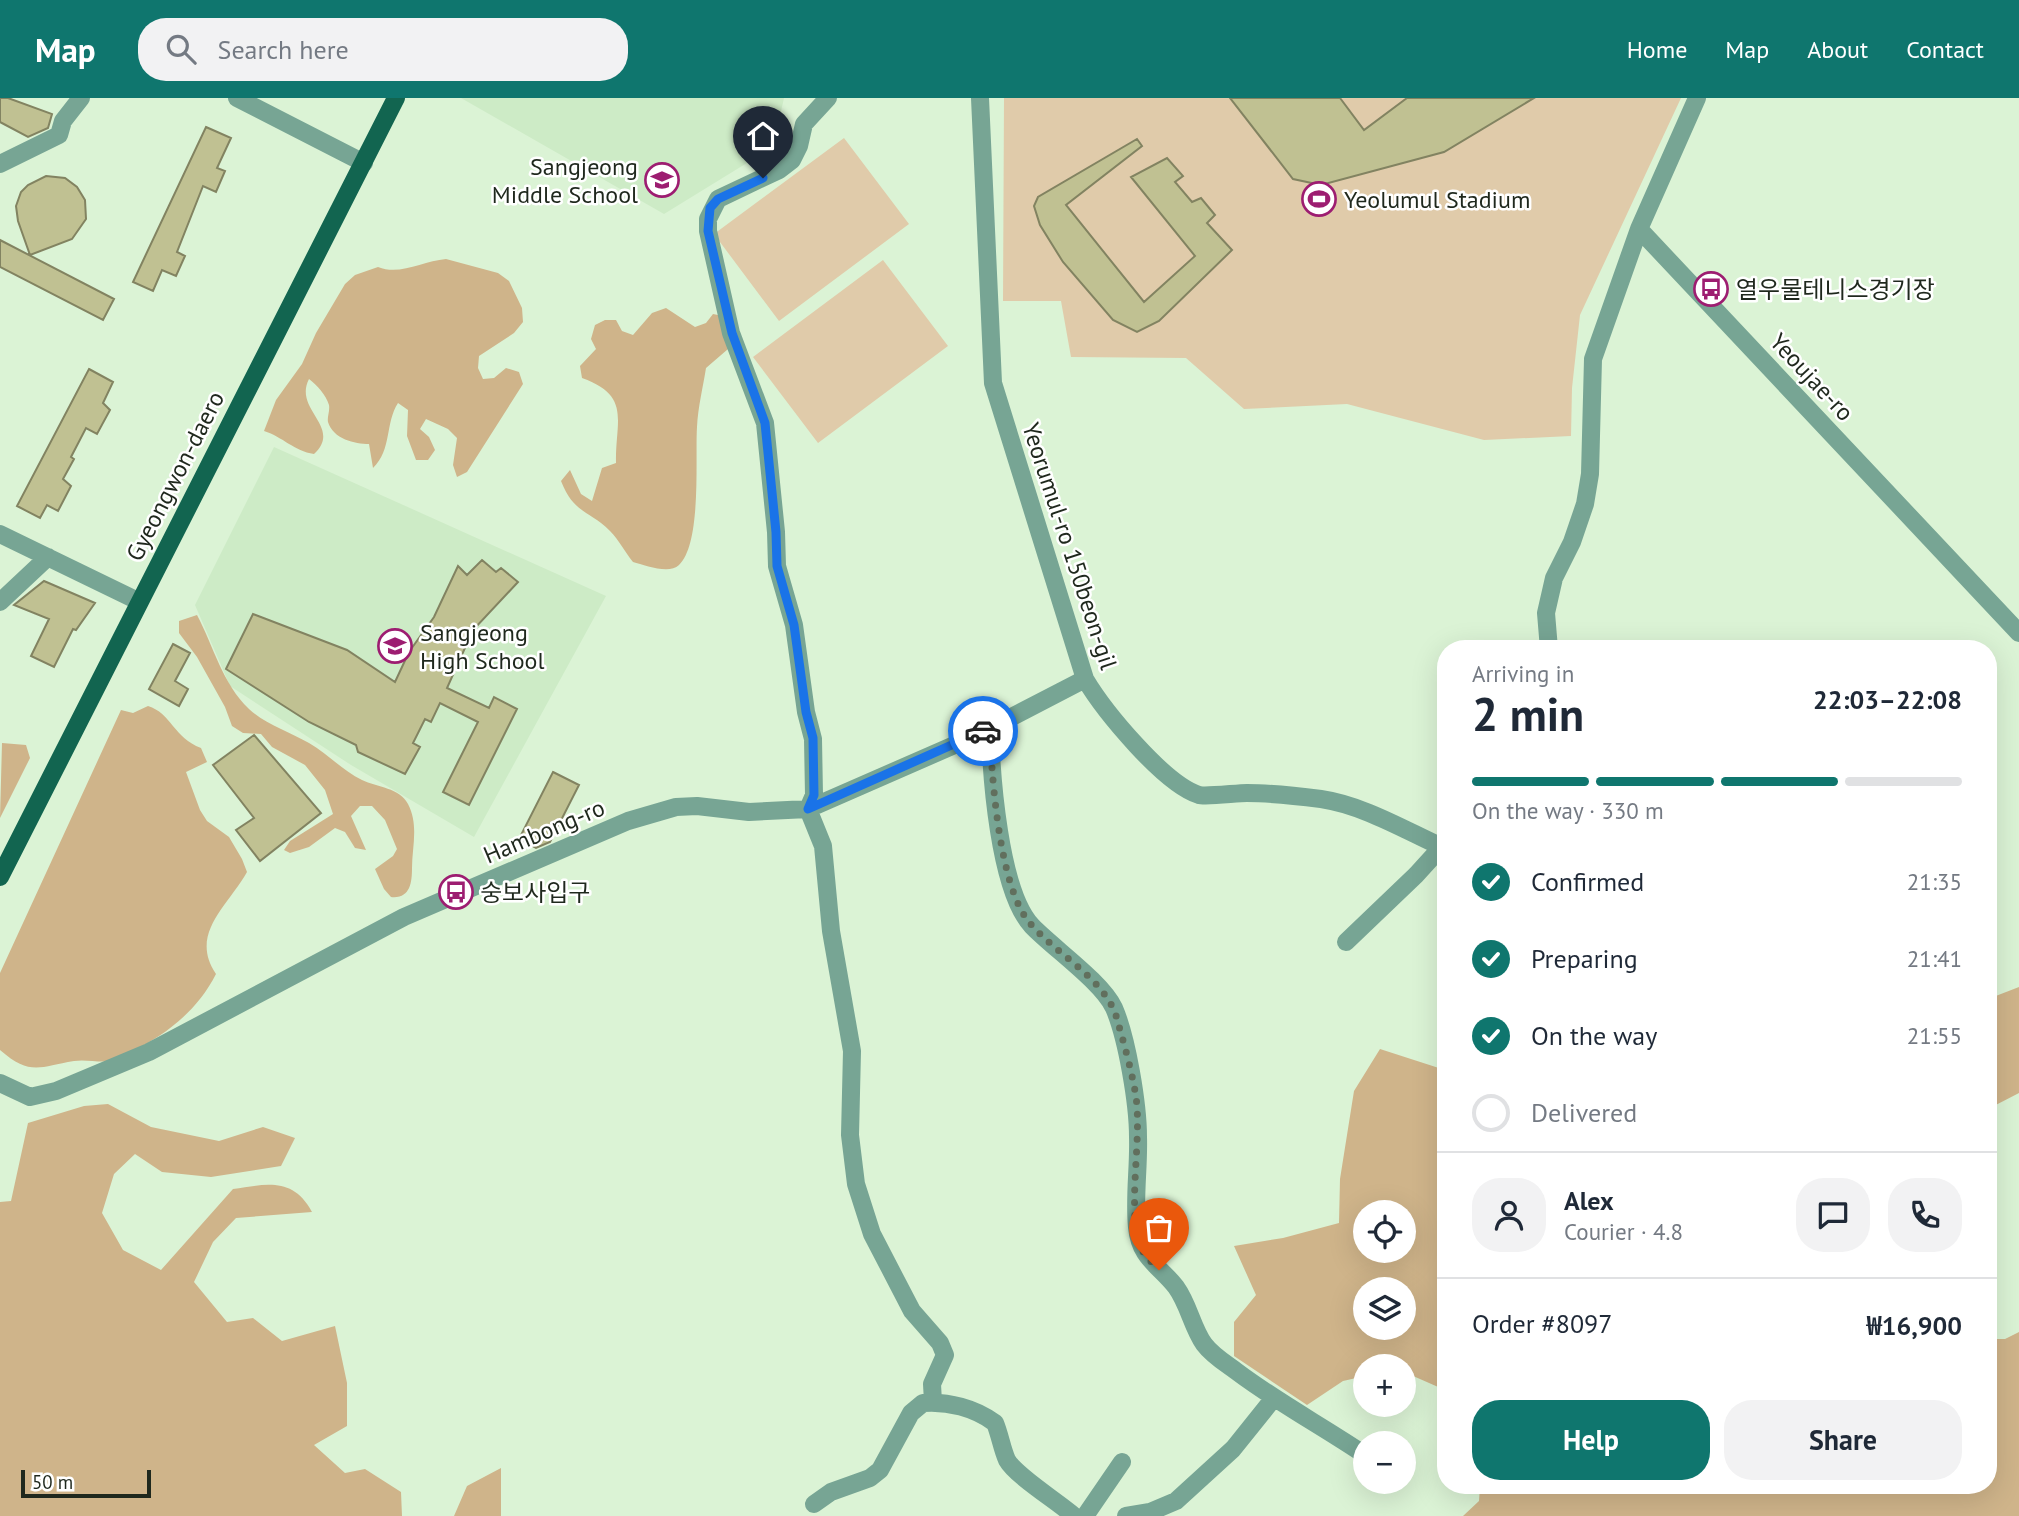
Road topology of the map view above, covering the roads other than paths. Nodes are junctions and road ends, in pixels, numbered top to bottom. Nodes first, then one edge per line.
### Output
1 (81, 98) edge
2 (237, 98) edge
3 (396, 98) edge
4 (828, 98) edge
5 (980, 98) edge
6 (1697, 98) edge
7 (365, 163) junction
8 (0, 164) edge
9 (1639, 229) junction
10 (0, 534) edge
11 (48, 557) junction
12 (138, 601) junction
13 (0, 602) edge
14 (2019, 633) edge
15 (1548, 640) edge
16 (1085, 679) junction
17 (990, 726) junction
18 (808, 809) junction
19 (1437, 842) edge
20 (1437, 851) edge
21 (0, 877) edge
22 (1346, 942) dead end
23 (0, 1083) edge
24 (1273, 1399) junction
25 (933, 1402) junction
26 (1353, 1448) edge
27 (1122, 1462) dead end
28 (814, 1504) dead end
29 (1074, 1516) edge
30 (1085, 1516) edge
31 (1126, 1516) edge

1 - 8 street
2 - 7 street
3 - 7 main road, Gyeongwon-daero
4 - 18 street
5 - 16 street, Yeorumul-ro 150beon-gil
6 - 9 street
7 - 12 main road, Gyeongwon-daero
9 - 14 street, Yeoujae-ro
9 - 15 street
10 - 11 street
11 - 12 street
11 - 13 street
12 - 21 main road, Gyeongwon-daero
16 - 17 street, Hambong-ro
16 - 19 street, Yeorumul-ro 150beon-gil
17 - 18 street, Hambong-ro
17 - 24 street
18 - 23 street, Hambong-ro
18 - 25 street
20 - 22 street
24 - 26 street
24 - 31 street
25 - 28 street
25 - 29 street
27 - 30 street

